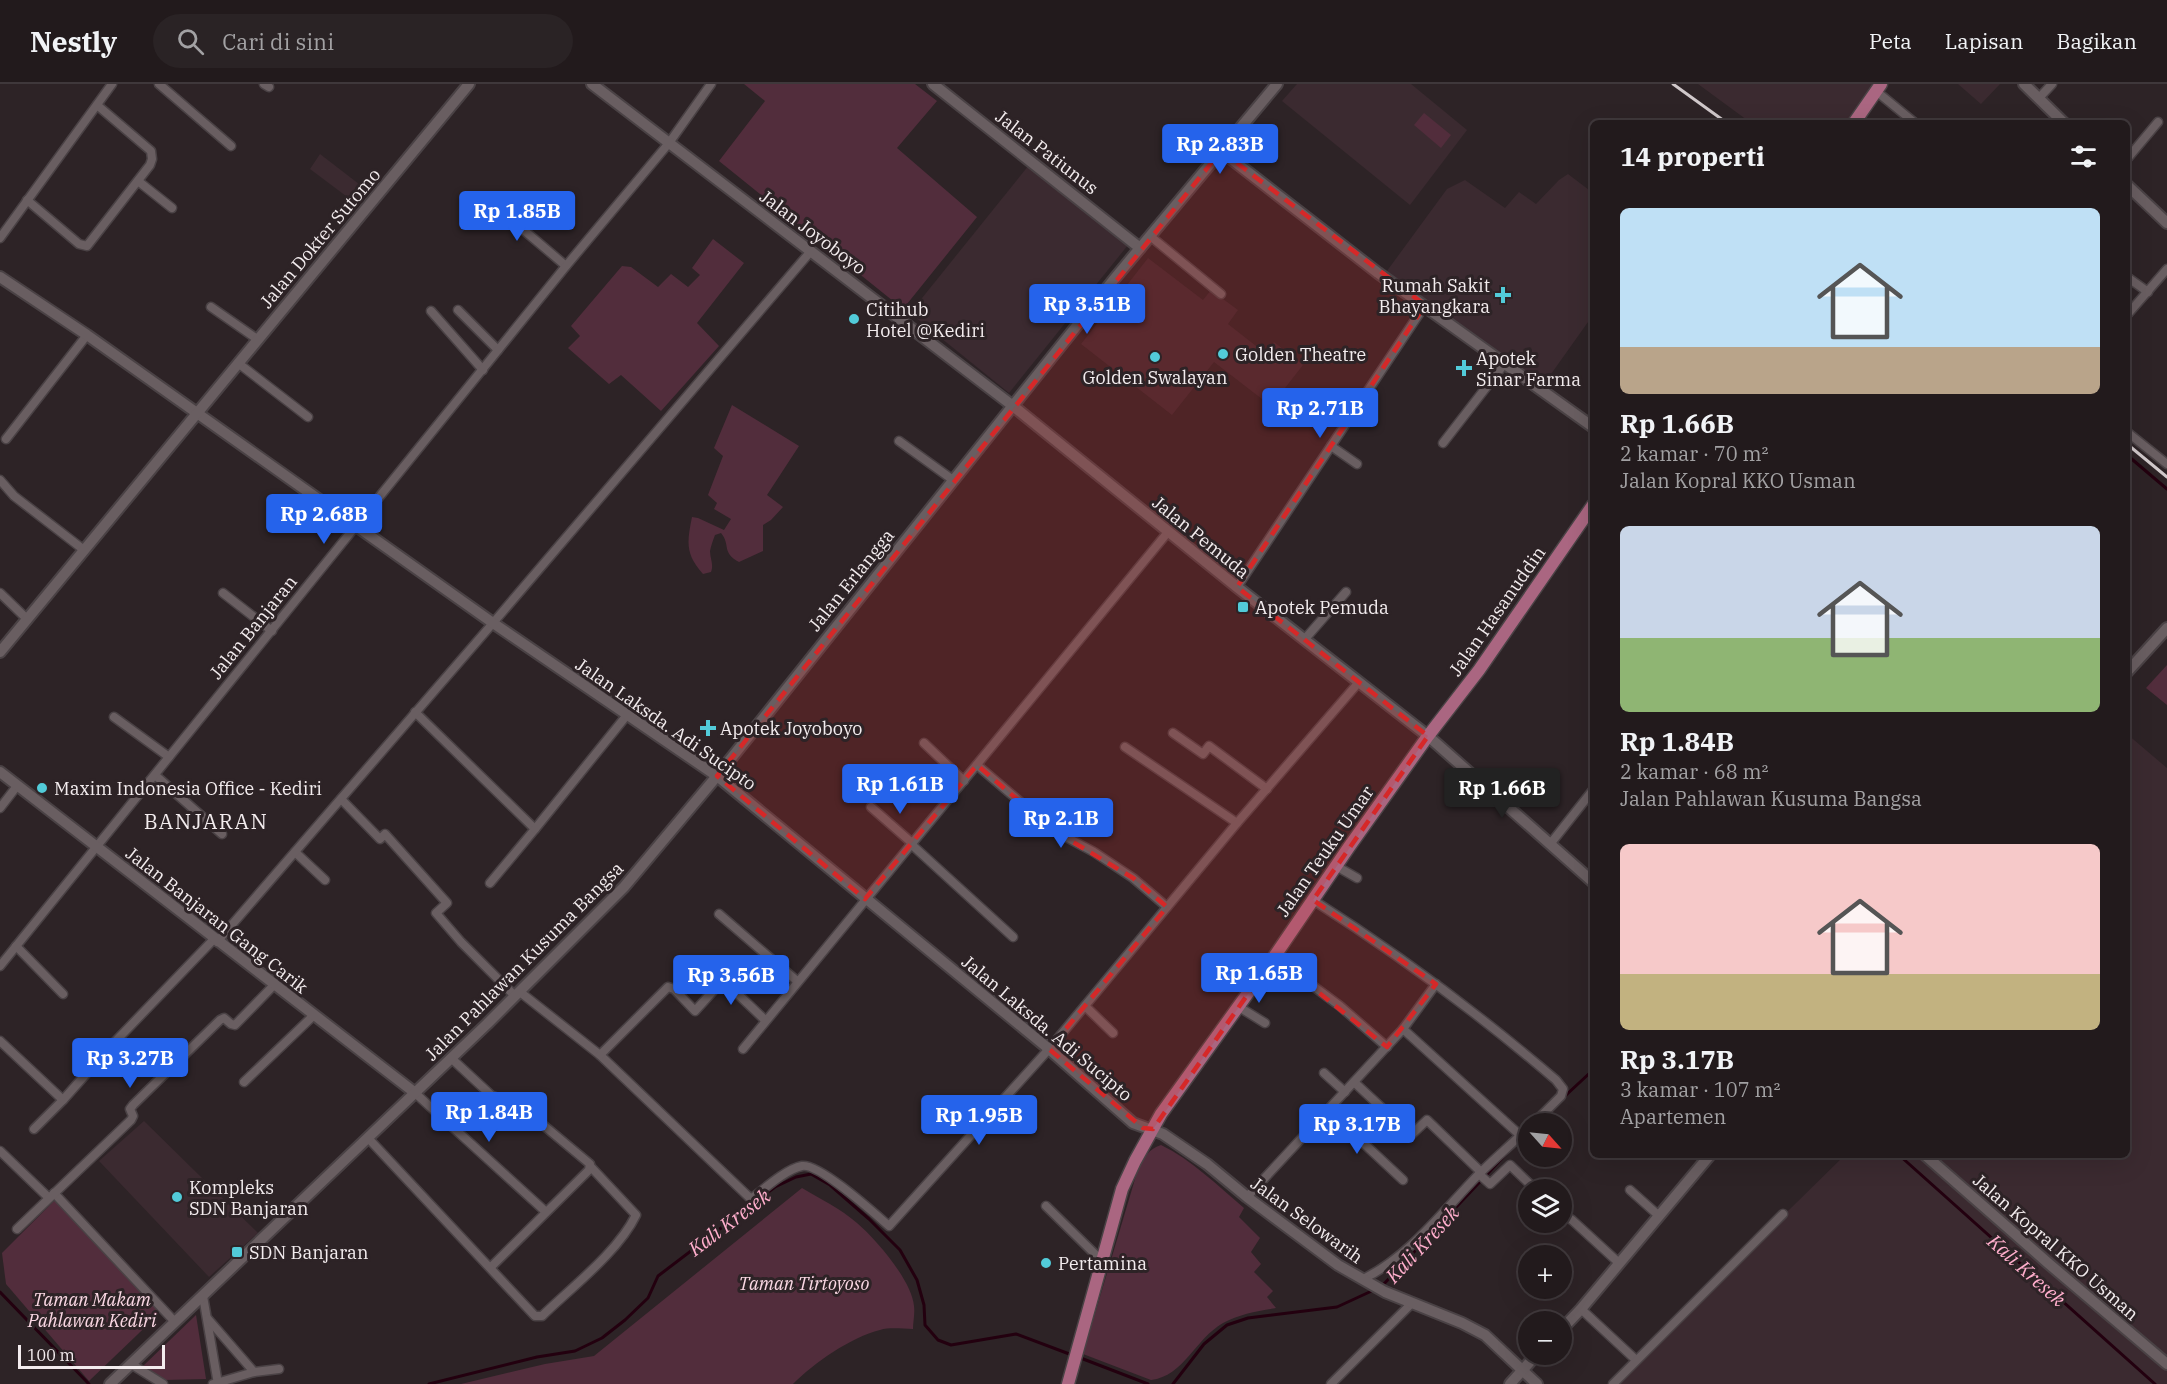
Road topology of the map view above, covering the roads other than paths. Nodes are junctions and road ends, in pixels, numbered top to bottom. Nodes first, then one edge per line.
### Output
1 (112, 84) edge
2 (159, 84) edge
3 (469, 84) edge
4 (592, 84) edge
5 (711, 84) edge
6 (933, 84) edge
7 (1277, 84) edge
8 (2024, 84) edge
9 (2052, 84) edge
10 (1879, 88) edge
11 (2039, 98) junction
12 (97, 105) junction
13 (1856, 120) edge
14 (1912, 120) edge
15 (2061, 120) edge
16 (2158, 122) dead end
17 (669, 143) junction
18 (231, 146) dead end
19 (1221, 151) junction
20 (2130, 155) edge
21 (138, 181) junction
22 (2130, 188) edge
23 (486, 198) dead end
24 (27, 200) junction
25 (172, 208) dead end
26 (2167, 223) edge
27 (1150, 236) junction
28 (0, 238) edge
29 (1140, 248) junction
30 (811, 251) junction
31 (566, 266) junction
32 (2167, 269) edge
33 (0, 276) edge
34 (2130, 279) edge
35 (2148, 292) junction
36 (1221, 294) dead end
37 (1425, 305) junction
38 (211, 307) dead end
39 (431, 310) dead end
40 (458, 310) dead end
41 (2130, 312) edge
42 (87, 335) junction
43 (258, 339) junction
44 (498, 350) junction
45 (238, 363) junction
46 (1505, 363) junction
47 (483, 370) junction
48 (1013, 406) junction
49 (197, 413) junction
50 (308, 417) dead end
51 (1590, 425) edge
52 (2130, 434) edge
53 (6, 439) dead end
54 (899, 441) dead end
55 (1443, 443) dead end
56 (1331, 446) junction
57 (1357, 464) dead end
58 (2167, 464) edge
59 (0, 480) edge
60 (952, 480) junction
61 (1590, 509) edge
62 (357, 525) junction
63 (1168, 532) junction
64 (84, 550) junction
65 (1237, 587) junction
66 (223, 592) dead end
67 (1346, 592) dead end
68 (0, 593) edge
69 (27, 619) junction
70 (493, 623) junction
71 (2167, 628) edge
72 (272, 630) junction
73 (1304, 640) junction
74 (0, 652) edge
75 (2130, 669) edge
76 (1359, 682) junction
77 (415, 712) junction
78 (627, 715) junction
79 (114, 717) dead end
80 (1173, 733) dead end
81 (1428, 736) junction
82 (924, 743) dead end
83 (1125, 747) dead end
84 (169, 757) junction
85 (977, 765) junction
86 (0, 772) edge
87 (155, 775) junction
88 (717, 776) junction
89 (964, 781) junction
90 (18, 786) junction
91 (1267, 789) junction
92 (1590, 794) edge
93 (341, 799) junction
94 (871, 807) dead end
95 (0, 808) edge
96 (1237, 822) junction
97 (536, 829) junction
98 (222, 834) dead end
99 (911, 843) junction
100 (1551, 843) junction
101 (96, 847) junction
102 (295, 852) junction
103 (1336, 866) junction
104 (1357, 878) dead end
105 (1590, 879) edge
106 (325, 880) dead end
107 (490, 883) dead end
108 (865, 899) junction
109 (1313, 900) junction
110 (1167, 907) junction
111 (719, 914) dead end
112 (1013, 937) dead end
113 (215, 940) junction
114 (15, 946) junction
115 (1274, 957) junction
116 (0, 966) edge
117 (797, 981) junction
118 (1436, 984) junction
119 (274, 985) junction
120 (63, 994) dead end
121 (517, 994) junction
122 (1085, 1006) junction
123 (1239, 1007) junction
124 (314, 1015) junction
125 (765, 1020) junction
126 (1265, 1023) dead end
127 (1403, 1029) junction
128 (1113, 1033) dead end
129 (0, 1041) edge
130 (1387, 1047) junction
131 (743, 1049) dead end
132 (1049, 1049) junction
133 (600, 1055) junction
134 (451, 1058) junction
135 (1324, 1073) dead end
136 (244, 1082) dead end
137 (1354, 1082) junction
138 (414, 1092) junction
139 (1345, 1092) junction
140 (63, 1100) junction
141 (1329, 1111) junction
142 (1544, 1113) edge
143 (34, 1129) dead end
144 (1153, 1130) junction
145 (1518, 1133) edge
146 (368, 1138) junction
147 (1518, 1139) edge
148 (0, 1151) edge
149 (1707, 1158) edge
150 (1928, 1158) edge
151 (590, 1166) junction
152 (1480, 1174) junction
153 (1403, 1179) dead end
154 (1525, 1179) edge
155 (1630, 1190) dead end
156 (51, 1196) junction
157 (1247, 1197) junction
158 (1046, 1206) dead end
159 (546, 1212) junction
160 (1783, 1214) dead end
161 (1658, 1215) junction
162 (1572, 1220) edge
163 (17, 1229) dead end
164 (1102, 1261) junction
165 (1619, 1263) junction
166 (491, 1267) junction
167 (1365, 1281) junction
168 (203, 1296) junction
169 (1412, 1303) junction
170 (1581, 1309) junction
171 (1572, 1318) edge
172 (208, 1319) junction
173 (175, 1322) junction
174 (1636, 1360) junction
175 (132, 1364) junction
176 (2167, 1364) edge
177 (1527, 1365) edge
178 (279, 1369) dead end
179 (1522, 1370) junction
180 (254, 1372) junction
181 (1070, 1379) edge
182 (110, 1384) edge
183 (163, 1384) edge
184 (216, 1384) edge
185 (1331, 1384) edge
186 (1510, 1384) edge
187 (1537, 1384) edge
188 (1612, 1384) edge

1 - 12 street
2 - 18 street
3 - 43 street, Jalan Dokter Sutomo
4 - 17 street, Jalan Joyoboyo
5 - 17 street, Jalan Banjaran
6 - 29 street, Jalan Patiunus
7 - 19 street, Jalan Erlangga
8 - 11 street
9 - 11 street
10 - 13 main road
10 - 14 street
11 - 15 street
12 - 21 street
12 - 24 street
16 - 20 street
17 - 30 street, Jalan Joyoboyo
17 - 31 street, Jalan Banjaran
19 - 27 street, Jalan Erlangga
19 - 37 street
21 - 24 street
21 - 25 street
22 - 26 street
23 - 31 street
24 - 28 street
27 - 29 street, Jalan Erlangga
27 - 36 street
29 - 48 street, Jalan Erlangga
30 - 48 street, Jalan Joyoboyo
30 - 70 street
31 - 44 street, Jalan Banjaran
32 - 35 street
33 - 42 street, Jalan Laksda. Adi Sucipto
34 - 35 street
35 - 41 street
37 - 46 street
37 - 56 street
38 - 43 street
39 - 47 street
40 - 44 street
42 - 49 street, Jalan Laksda. Adi Sucipto
42 - 53 street
43 - 45 street, Jalan Dokter Sutomo
44 - 47 street, Jalan Banjaran
45 - 49 street, Jalan Dokter Sutomo
45 - 50 street
46 - 51 street
46 - 55 street
47 - 62 street, Jalan Banjaran
48 - 60 street, Jalan Erlangga
48 - 63 street, Jalan Pemuda
49 - 62 street, Jalan Laksda. Adi Sucipto
49 - 64 street, Jalan Dokter Sutomo
52 - 58 street
54 - 60 street
56 - 57 street
56 - 65 street
59 - 64 street
60 - 88 street, Jalan Erlangga
61 - 81 main road, Jalan Hasanuddin
62 - 70 street, Jalan Laksda. Adi Sucipto
62 - 72 street, Jalan Banjaran
63 - 65 street, Jalan Pemuda
63 - 85 street
64 - 69 street, Jalan Dokter Sutomo
65 - 73 street, Jalan Pemuda
66 - 72 street
67 - 73 street
68 - 69 street
69 - 74 street, Jalan Dokter Sutomo
70 - 77 street
70 - 78 street, Jalan Laksda. Adi Sucipto
71 - 75 street
72 - 84 street, Jalan Banjaran
73 - 76 street, Jalan Pemuda
76 - 81 street, Jalan Pemuda
76 - 91 street
77 - 93 street
77 - 97 street
78 - 88 street, Jalan Laksda. Adi Sucipto
78 - 97 street
79 - 84 street
80 - 91 street
81 - 100 street
81 - 103 main road, Jalan Teuku Umar
82 - 89 street
83 - 96 street
84 - 87 street, Jalan Banjaran
85 - 89 street
85 - 110 street
86 - 90 street, Jalan Banjaran Gang Carik
87 - 98 street
87 - 101 street, Jalan Banjaran
88 - 108 street, Jalan Laksda. Adi Sucipto
88 - 121 street, Jalan Pahlawan Kusuma Bangsa
89 - 99 street
90 - 95 street
90 - 101 street, Jalan Banjaran Gang Carik
91 - 96 street
92 - 100 street
93 - 102 street
93 - 121 street
94 - 99 street
96 - 110 street
97 - 107 street
99 - 108 street
99 - 112 street
100 - 105 street
101 - 113 street, Jalan Banjaran Gang Carik
101 - 114 street, Jalan Banjaran
102 - 106 street
102 - 113 street
103 - 104 street
103 - 109 main road, Jalan Teuku Umar
108 - 117 street
108 - 132 street, Jalan Laksda. Adi Sucipto
109 - 115 main road, Jalan Teuku Umar
109 - 118 street
110 - 122 street
111 - 117 street
113 - 119 street, Jalan Banjaran Gang Carik
113 - 140 street
114 - 116 street, Jalan Banjaran
114 - 120 street
115 - 123 main road, Jalan Teuku Umar
115 - 130 street
117 - 125 street
118 - 127 street
118 - 142 street
119 - 124 street, Jalan Banjaran Gang Carik
119 - 156 street
121 - 133 street
121 - 134 street, Jalan Pahlawan Kusuma Bangsa
122 - 128 street
122 - 132 street
123 - 126 street
123 - 144 main road, Jalan Teuku Umar
124 - 136 street
124 - 138 street, Jalan Banjaran Gang Carik
125 - 131 street
125 - 133 street
127 - 130 street
127 - 145 street
129 - 140 street
130 - 137 street
132 - 133 street
132 - 144 street, Jalan Laksda. Adi Sucipto
134 - 138 street, Jalan Pahlawan Kusuma Bangsa
134 - 151 street
135 - 139 street
137 - 139 street
137 - 152 street
138 - 146 street, Jalan Pahlawan Kusuma Bangsa
138 - 159 street
139 - 141 street
140 - 143 street
141 - 153 street
141 - 157 street
144 - 157 street, Jalan Selowarih
144 - 164 main road, Jalan Teuku Umar
146 - 166 street
146 - 168 street, Jalan Pahlawan Kusuma Bangsa
147 - 152 street
148 - 156 street
149 - 161 street
150 - 176 street, Jalan Kopral KKO Usman
151 - 159 street
151 - 166 street
152 - 154 street
152 - 167 street
155 - 161 street
156 - 163 street
156 - 173 street
157 - 167 street, Jalan Selowarih
158 - 164 street
159 - 166 street
160 - 174 street
161 - 165 street
162 - 165 street
164 - 181 main road, Jalan Teuku Umar
165 - 170 street
167 - 169 street, Jalan Selowarih
168 - 172 street
168 - 173 street, Jalan Pahlawan Kusuma Bangsa
169 - 179 street, Jalan Selowarih
169 - 185 street
170 - 171 street
170 - 174 street
172 - 180 street
172 - 184 street
173 - 175 street, Jalan Pahlawan Kusuma Bangsa
174 - 188 street
175 - 182 street, Jalan Pahlawan Kusuma Bangsa
175 - 183 street
177 - 179 street
178 - 180 street
179 - 186 street
179 - 187 street, Jalan Selowarih
180 - 184 street

